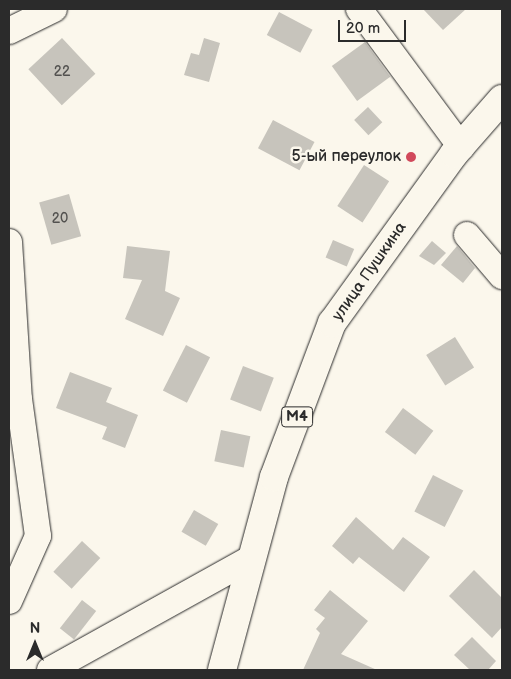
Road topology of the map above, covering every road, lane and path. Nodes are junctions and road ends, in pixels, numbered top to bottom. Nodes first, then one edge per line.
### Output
1 (54, 9) edge
2 (359, 9) edge
3 (9, 30) edge
4 (502, 99) edge
5 (461, 146) junction
6 (467, 235) dead end
7 (9, 242) edge
8 (502, 276) edge
9 (250, 558) junction
10 (9, 601) edge
11 (50, 670) edge
12 (222, 670) edge

1 - 3 street
2 - 5 street
4 - 5 highway, улица Пушкина / M4
5 - 9 highway, улица Пушкина / M4
6 - 8 street
7 - 10 street
9 - 11 street
9 - 12 highway, улица Пушкина / M4

